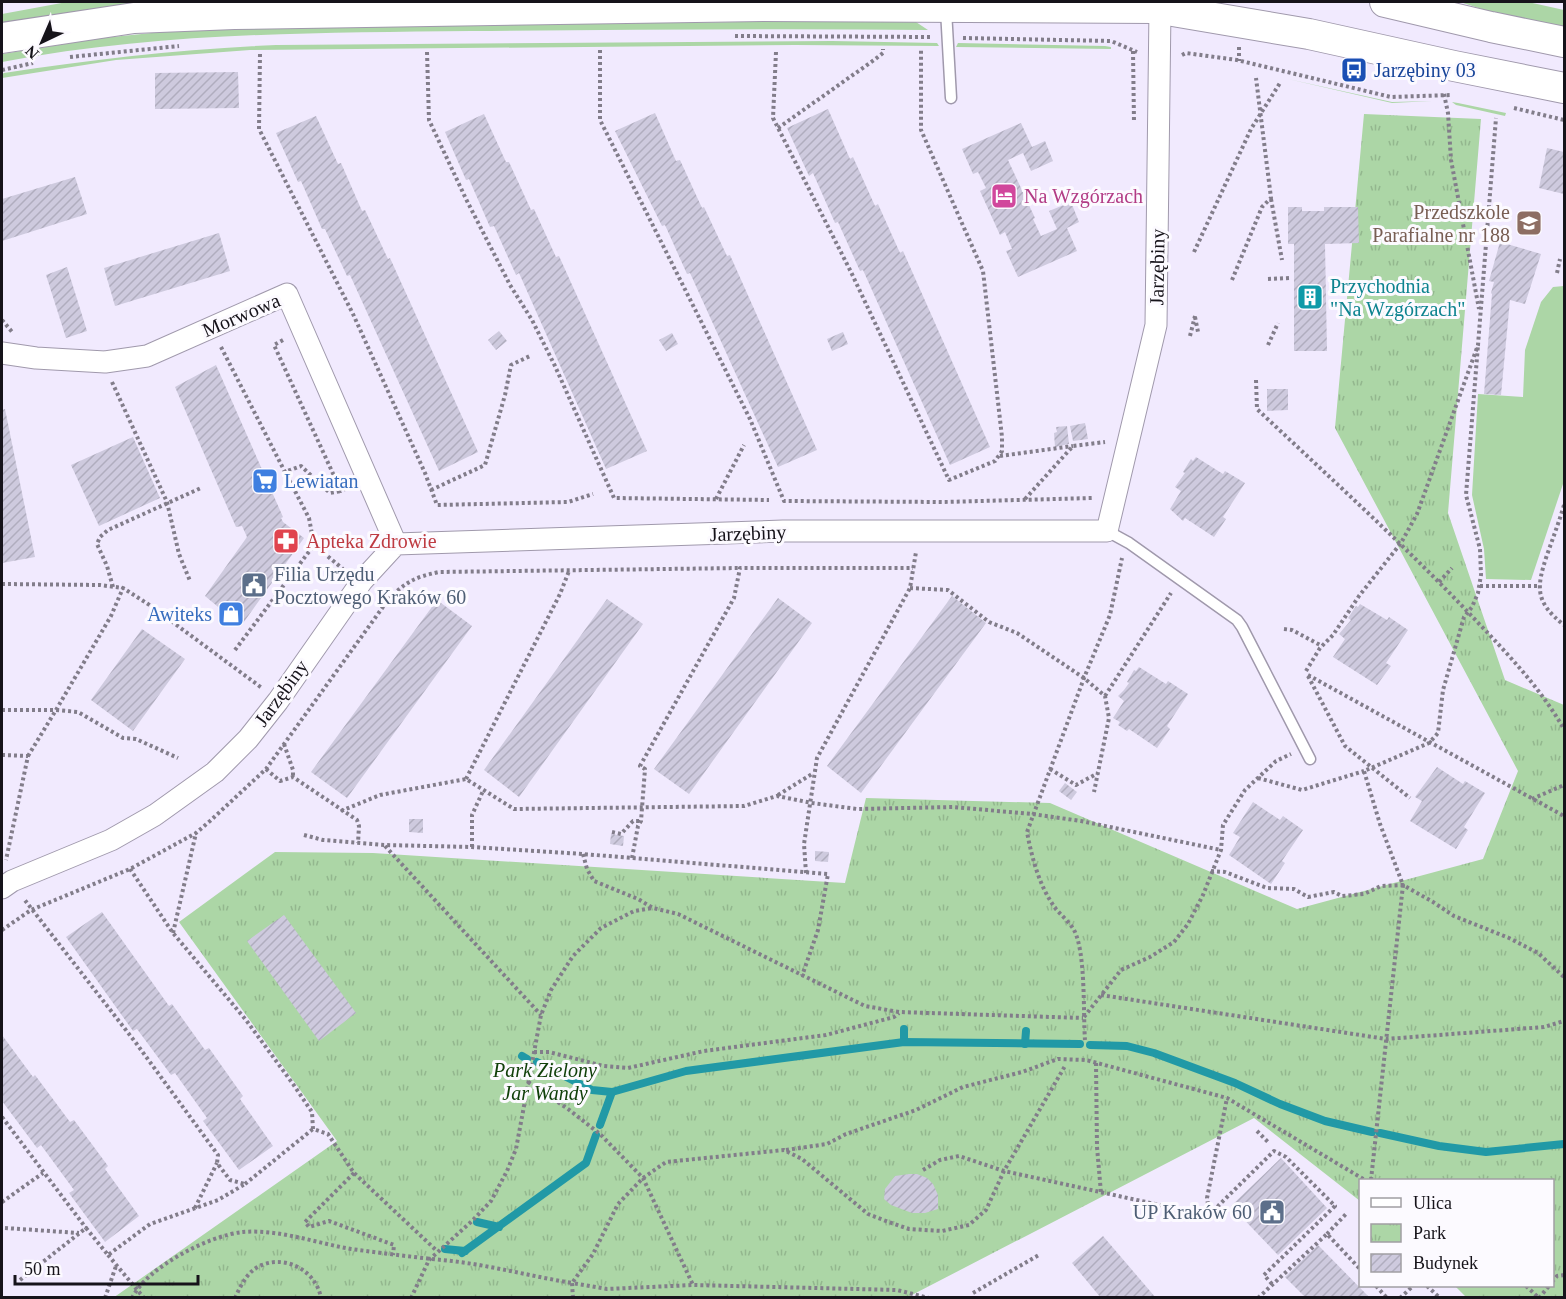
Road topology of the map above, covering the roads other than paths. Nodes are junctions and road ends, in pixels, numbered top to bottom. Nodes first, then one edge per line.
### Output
1 (1386, 2) edge
2 (945, 6) junction
3 (1160, 9) junction
4 (2, 38) edge
5 (1564, 42) edge
6 (1564, 88) edge
7 (951, 98) dead end
8 (2, 353) edge
9 (1107, 531) junction
10 (396, 544) junction
11 (1310, 759) dead end
12 (7, 884) edge

1 - 5 main road
2 - 3 main road
2 - 4 main road
2 - 7 lane
3 - 6 main road
3 - 9 street, Jarzębiny
8 - 10 street, Morwowa
9 - 10 street, Jarzębiny
9 - 11 lane
10 - 12 street, Jarzębiny

